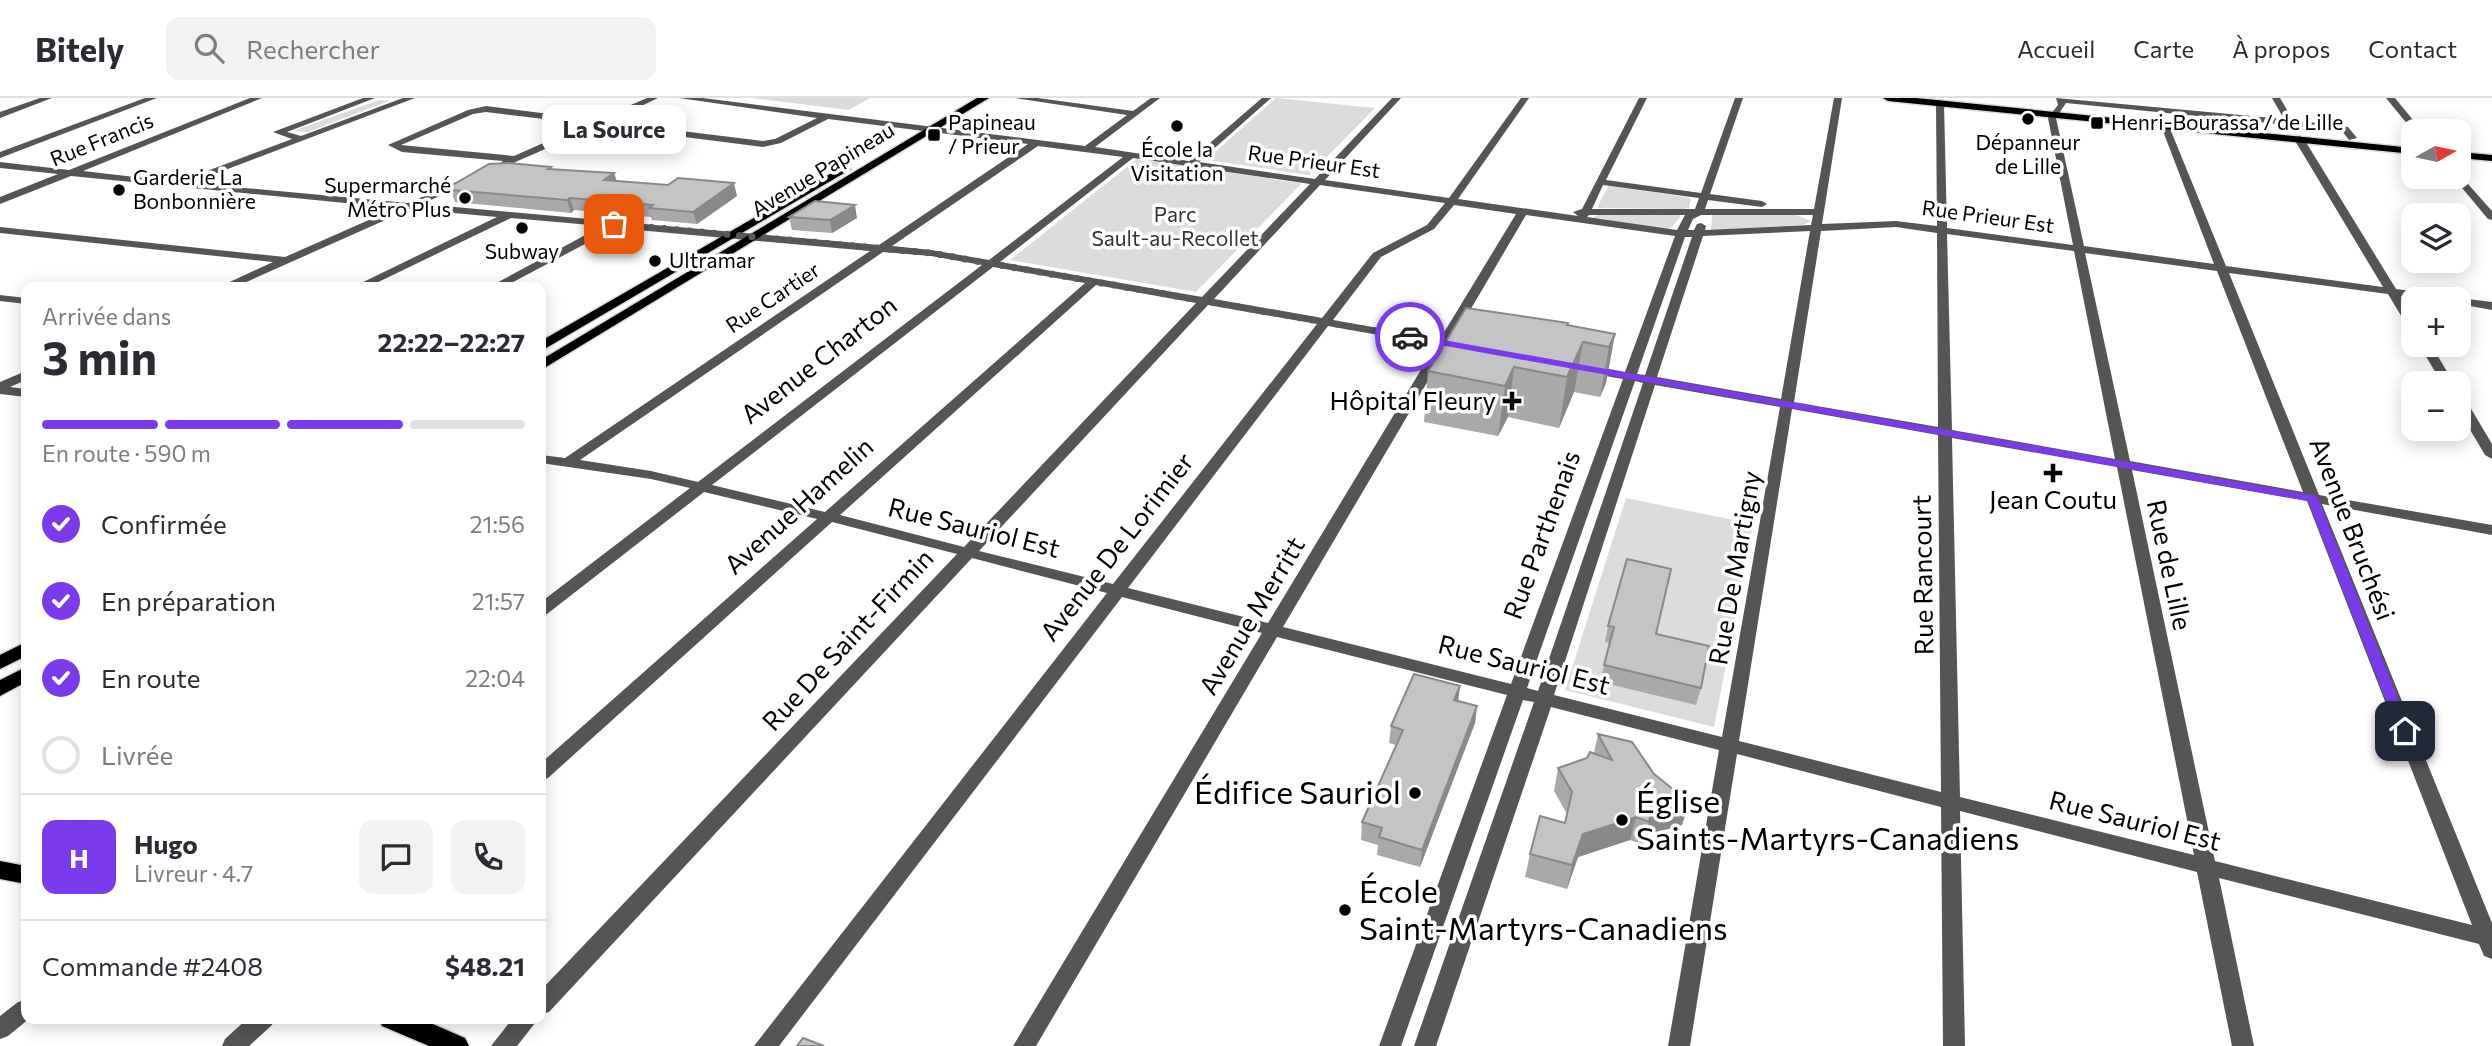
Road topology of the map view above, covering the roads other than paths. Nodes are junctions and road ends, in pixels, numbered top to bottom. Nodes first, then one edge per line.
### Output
1 (48, 98) edge
2 (153, 98) edge
3 (258, 98) edge
4 (371, 98) edge
5 (654, 98) edge
6 (683, 98) edge
7 (967, 98) edge
8 (984, 98) edge
9 (1019, 98) edge
10 (1156, 98) edge
11 (1268, 98) edge
12 (1397, 98) edge
13 (1525, 98) edge
14 (1643, 98) edge
15 (1739, 98) edge
16 (1838, 98) edge
17 (1888, 98) edge
18 (2154, 98) edge
19 (2276, 98) edge
20 (2390, 98) edge
21 (405, 99) edge
22 (1947, 101) edge
23 (2059, 105) edge
24 (1135, 114) junction
25 (0, 115) edge
26 (827, 116) junction
27 (2162, 118) junction
28 (2408, 119) edge
29 (2290, 122) junction
30 (597, 123) junction
31 (917, 127) junction
32 (935, 129) junction
33 (302, 138) junction
34 (2352, 138) junction
35 (2299, 139) junction
36 (1037, 142) junction
37 (2401, 143) edge
38 (1087, 149) junction
39 (2471, 149) edge
40 (2401, 150) edge
41 (2492, 151) edge
42 (0, 155) edge
43 (1132, 155) junction
44 (2471, 156) edge
45 (515, 159) junction
46 (2492, 159) edge
47 (1191, 164) junction
48 (0, 165) edge
49 (496, 167) edge
50 (71, 173) junction
51 (484, 173) edge
52 (1317, 182) junction
53 (1600, 182) junction
54 (179, 184) junction
55 (2468, 189) edge
56 (1706, 196) junction
57 (0, 201) edge
58 (1451, 201) junction
59 (411, 205) junction
60 (1523, 211) junction
61 (1699, 212) junction
62 (510, 214) junction
63 (1584, 216) junction
64 (2492, 217) edge
65 (1819, 219) junction
66 (614, 224) junction
67 (0, 230) edge
68 (1942, 230) junction
69 (1699, 233) junction
70 (1681, 234) junction
71 (733, 235) junction
72 (754, 237) junction
73 (882, 248) junction
74 (2078, 249) junction
75 (286, 260) junction
76 (992, 262) junction
77 (2224, 269) junction
78 (1094, 281) junction
79 (236, 282) edge
80 (369, 282) edge
81 (504, 282) edge
82 (2393, 292) junction
83 (2401, 293) edge
84 (0, 298) edge
85 (21, 300) edge
86 (1206, 300) junction
87 (2471, 303) edge
88 (2401, 306) edge
89 (2492, 306) edge
90 (1324, 322) junction
91 (1444, 343) junction
92 (546, 344) edge
93 (1486, 351) edge
94 (546, 363) edge
95 (1575, 367) edge
96 (1628, 376) junction
97 (21, 378) edge
98 (1649, 380) junction
99 (0, 388) edge
100 (21, 392) edge
101 (1787, 404) junction
102 (1619, 405) junction
103 (1640, 409) junction
104 (2471, 420) edge
105 (1947, 433) junction
106 (1606, 439) junction
107 (1629, 443) junction
108 (2492, 455) edge
109 (546, 460) edge
110 (567, 463) junction
111 (2123, 464) junction
112 (700, 486) junction
113 (2313, 498) junction
114 (828, 517) junction
115 (2492, 530) edge
116 (968, 554) junction
117 (1117, 590) junction
118 (546, 606) edge
119 (1273, 630) junction
120 (21, 651) edge
121 (0, 663) edge
122 (21, 676) edge
123 (0, 689) edge
124 (1517, 691) junction
125 (1545, 697) junction
126 (1730, 744) junction
127 (546, 769) edge
128 (1952, 801) junction
129 (2206, 866) junction
130 (0, 870) edge
131 (21, 874) edge
132 (2490, 942) edge
133 (546, 1000) edge
134 (21, 1013) edge
135 (257, 1024) edge
136 (405, 1024) edge
137 (522, 1024) edge
138 (0, 1029) edge
139 (233, 1046) edge
140 (456, 1046) edge
141 (502, 1046) edge
142 (765, 1046) edge
143 (1024, 1046) edge
144 (1390, 1046) edge
145 (1425, 1046) edge
146 (1679, 1046) edge
147 (1954, 1046) edge
148 (2243, 1046) edge

1 - 25 street
2 - 42 street
3 - 50 street, Rue Francis
4 - 33 street
5 - 30 street
6 - 26 street, Rue Prieur Est
7 - 31 main road, Avenue Papineau
8 - 32 main road, Avenue Papineau
9 - 24 street
10 - 24 street
11 - 47 street
12 - 52 street, Rue De Saint-Firmin
13 - 58 street, Avenue De Lorimier
14 - 53 street
15 - 56 street, Rue Parthenais
16 - 65 street, Rue De Martigny
17 - 22 main road
18 - 27 street, Avenue Bruchési
19 - 29 street
20 - 28 street
21 - 33 street
22 - 23 main road
22 - 23 main road
22 - 68 street, Rue Rancourt
23 - 27 main road
23 - 27 street
23 - 74 street, Rue de Lille
24 - 38 street
26 - 30 street
26 - 31 street, Rue Prieur Est
27 - 29 street
27 - 34 main road
27 - 35 main road
27 - 77 street, Avenue Bruchési
29 - 34 street
30 - 45 street
30 - 45 street
31 - 32 street, Rue Prieur Est
31 - 71 main road, Avenue Papineau
32 - 36 street, Rue Prieur Est
32 - 72 main road, Avenue Papineau
33 - 54 street
34 - 37 main road
35 - 40 main road
35 - 82 street
36 - 38 street, Rue Prieur Est
36 - 73 street, Rue Cartier
38 - 43 street, Rue Prieur Est
39 - 41 main road
43 - 47 street, Rue Prieur Est
43 - 76 street, Avenue Charton
44 - 46 main road
45 - 49 street
47 - 52 street, Rue Prieur Est
48 - 50 street
50 - 54 street
50 - 57 street, Rue Francis
51 - 59 street
52 - 58 street, Rue Prieur Est
52 - 86 street, Rue De Saint-Firmin
53 - 56 street, Rue Prieur Est
53 - 63 street
54 - 59 street
55 - 64 street
56 - 61 street, Rue Parthenais
56 - 65 street, Rue Prieur Est
58 - 60 street, Rue Prieur Est
58 - 90 street, Avenue De Lorimier
59 - 62 street
59 - 75 street
60 - 63 street, Rue Prieur Est
60 - 91 street, Avenue Merritt
61 - 63 street, Rue Prieur Est
61 - 65 street, Rue Prieur Est
61 - 69 street, Rue Parthenais
61 - 70 street, Rue Parthenais
62 - 66 street
62 - 80 street
63 - 70 street, Rue Prieur Est
65 - 68 street, Rue Prieur Est
65 - 69 street, Rue Prieur Est
65 - 101 street, Rue De Martigny
66 - 71 street
66 - 81 street
67 - 75 street
68 - 74 street, Rue Prieur Est
68 - 105 street, Rue Rancourt
69 - 70 street, Rue Prieur Est
69 - 98 street, Rue Parthenais
70 - 96 street, Rue Parthenais
71 - 72 street
71 - 92 main road, Avenue Papineau
72 - 73 street
72 - 94 main road, Avenue Papineau
73 - 76 street
73 - 110 street, Rue Cartier
74 - 77 street, Rue Prieur Est
74 - 111 street, Rue de Lille
75 - 79 street
76 - 78 street
76 - 112 street, Avenue Charton
77 - 82 street, Rue Prieur Est
77 - 113 street, Avenue Bruchési
78 - 86 street
78 - 114 street, Avenue Hamelin
82 - 83 street, Rue Prieur Est
82 - 88 street
84 - 85 street
86 - 90 street
86 - 116 street, Rue De Saint-Firmin
87 - 89 street
90 - 91 street
90 - 117 street, Avenue De Lorimier
91 - 93 street
91 - 119 street, Avenue Merritt
95 - 96 street
96 - 98 street
96 - 102 street, Rue Parthenais
97 - 99 street
98 - 101 street
98 - 103 street, Rue Parthenais
99 - 100 street
101 - 105 street
101 - 126 street, Rue De Martigny
102 - 103 street
102 - 106 street, Rue Parthenais
103 - 107 street, Rue Parthenais
104 - 108 street
105 - 111 street
105 - 128 street, Rue Rancourt
106 - 107 street, Rue Parthenais
106 - 124 street, Rue Parthenais
107 - 125 street, Rue Parthenais
109 - 110 street, Rue Sauriol Est
110 - 112 street, Rue Sauriol Est
111 - 113 street
111 - 129 street, Rue de Lille
112 - 114 street, Rue Sauriol Est
112 - 118 street, Avenue Charton
113 - 115 street
113 - 132 street, Avenue Bruchési
114 - 116 street, Rue Sauriol Est
114 - 127 street, Avenue Hamelin
116 - 117 street, Rue Sauriol Est
116 - 133 street, Rue De Saint-Firmin
117 - 119 street, Rue Sauriol Est
117 - 142 street, Avenue De Lorimier
119 - 124 street, Rue Sauriol Est
119 - 143 street, Avenue Merritt
120 - 121 main road
122 - 123 main road
124 - 125 street, Rue Sauriol Est
124 - 144 street, Rue Parthenais
125 - 126 street, Rue Sauriol Est
125 - 145 street, Rue Parthenais
126 - 128 street, Rue Sauriol Est
126 - 146 street, Rue De Martigny
128 - 129 street, Rue Sauriol Est
128 - 147 street, Rue Rancourt
129 - 132 street, Rue Sauriol Est
129 - 148 street, Rue de Lille
130 - 131 main road
134 - 138 street
135 - 139 street
136 - 140 main road
137 - 141 street

